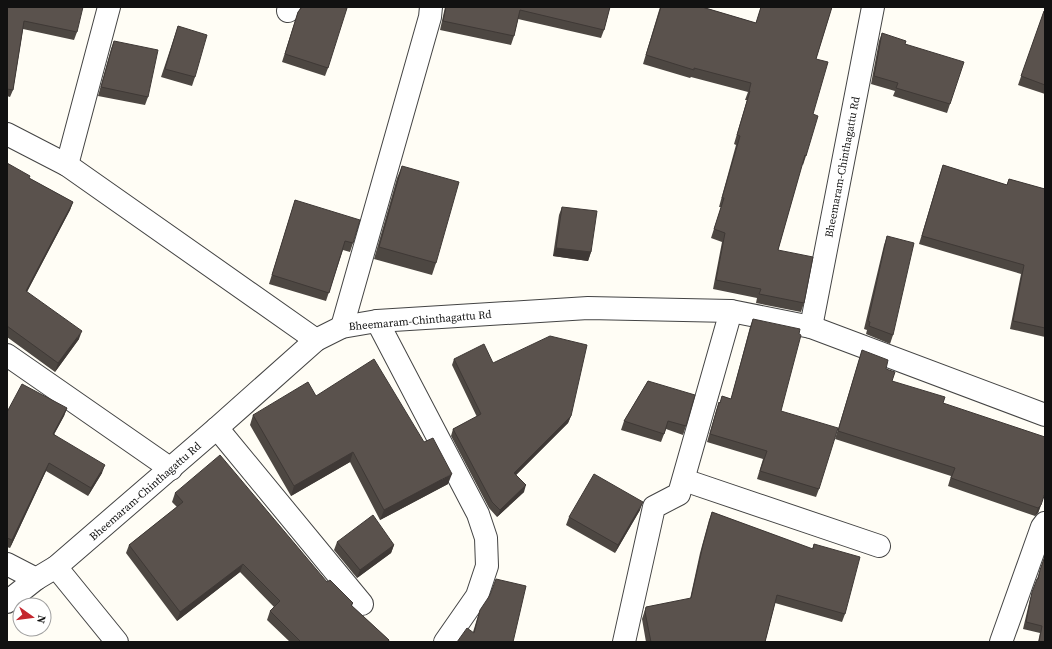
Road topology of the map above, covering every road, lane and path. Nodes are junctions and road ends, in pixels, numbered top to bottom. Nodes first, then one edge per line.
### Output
1 (109, 7) edge
2 (431, 7) edge
3 (873, 7) edge
4 (7, 134) edge
5 (67, 165) junction
6 (731, 311) junction
7 (377, 322) junction
8 (342, 327) junction
9 (811, 327) junction
10 (316, 340) junction
11 (7, 354) edge
12 (1045, 415) edge
13 (218, 428) junction
14 (171, 469) junction
15 (684, 480) junction
16 (1045, 523) edge
17 (879, 546) dead end
18 (7, 564) edge
19 (56, 567) junction
20 (36, 578) junction
21 (7, 602) edge
22 (362, 604) dead end
23 (118, 642) edge
24 (445, 642) edge
25 (624, 642) edge
26 (1002, 642) edge

1 - 5 street
2 - 8 street
3 - 9 street, Bheemaram-Chinthagattu Rd
4 - 5 street
5 - 10 street
6 - 7 street, Bheemaram-Chinthagattu Rd
6 - 9 street, Bheemaram-Chinthagattu Rd
6 - 15 street
7 - 8 street, Bheemaram-Chinthagattu Rd
7 - 24 street
8 - 10 street, Bheemaram-Chinthagattu Rd
9 - 12 street, Bheemaram-Chinthagattu Rd
10 - 13 street, Bheemaram-Chinthagattu Rd
11 - 14 street
13 - 14 street, Bheemaram-Chinthagattu Rd
13 - 22 street
14 - 19 street, Bheemaram-Chinthagattu Rd
15 - 17 street
15 - 25 street
16 - 26 street
18 - 20 street
19 - 20 street, Bheemaram-Chinthagattu Rd
19 - 23 street
20 - 21 street, Bheemaram-Chinthagattu Rd

